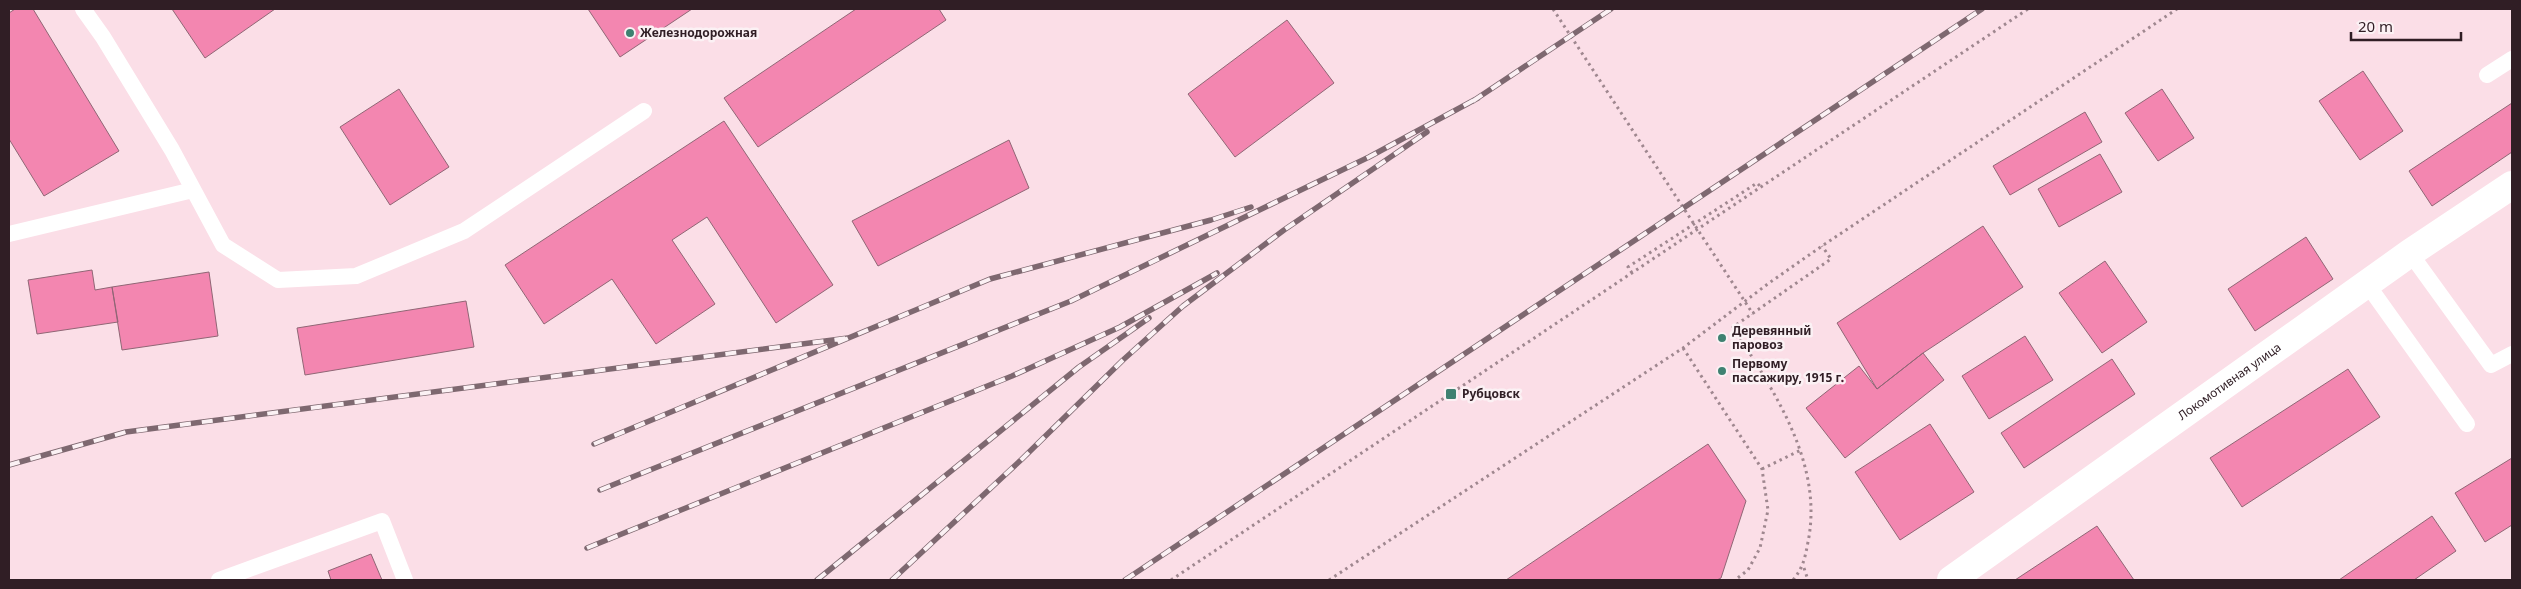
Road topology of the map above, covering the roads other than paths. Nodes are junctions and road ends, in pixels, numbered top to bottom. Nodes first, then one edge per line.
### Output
1 (83, 9) edge
2 (2512, 59) edge
3 (2487, 76) dead end
4 (644, 110) dead end
5 (2512, 185) edge
6 (193, 190) junction
7 (9, 234) edge
8 (2410, 253) junction
9 (2366, 284) junction
10 (2512, 354) edge
11 (2468, 424) dead end
12 (1963, 577) edge
13 (219, 580) edge
14 (405, 580) edge

1 - 6 lane
2 - 3 lane
4 - 6 lane
5 - 8 street, Локомотивная улица
6 - 7 lane
8 - 9 street, Локомотивная улица
8 - 10 lane
9 - 11 lane
9 - 12 street, Локомотивная улица
13 - 14 lane

